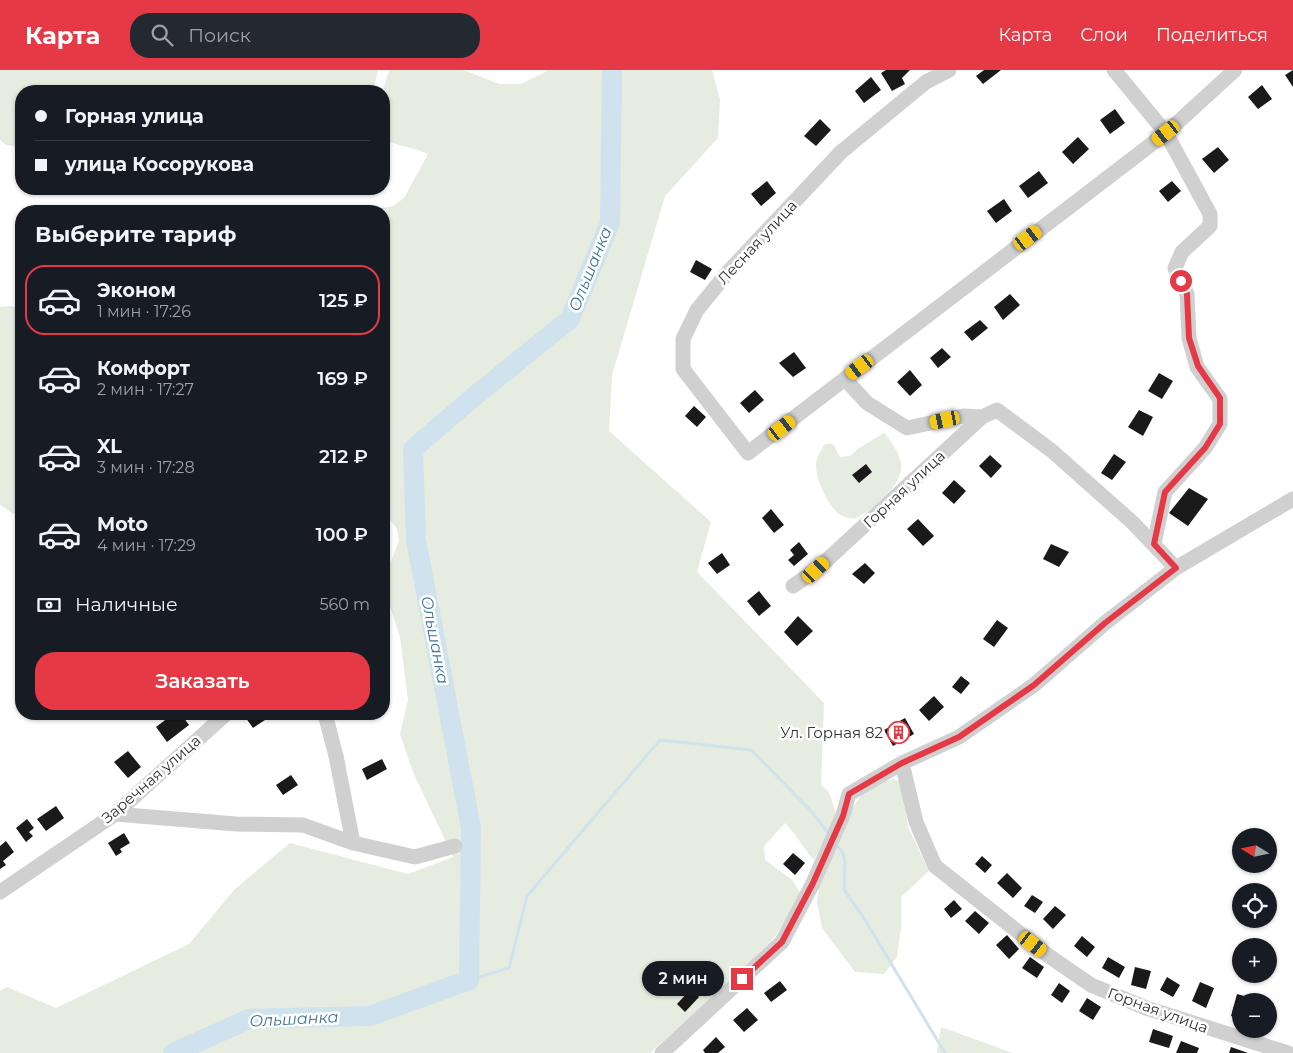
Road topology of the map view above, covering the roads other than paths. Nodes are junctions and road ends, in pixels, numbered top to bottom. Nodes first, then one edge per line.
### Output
1 (949, 70) edge
2 (1114, 70) edge
3 (1235, 70) edge
4 (1166, 133) junction
5 (845, 378) junction
6 (982, 417) junction
7 (1293, 499) edge
8 (1154, 544) junction
9 (1176, 568) junction
10 (793, 586) dead end
11 (219, 720) edge
12 (327, 720) edge
13 (902, 763) junction
14 (115, 814) junction
15 (353, 843) junction
16 (455, 846) dead end
17 (0, 892) edge
18 (662, 1053) edge
19 (1288, 1053) edge

1 - 5 street, Лесная улица
2 - 4 street
3 - 4 street
4 - 5 street
4 - 8 street
5 - 6 street
6 - 8 street
6 - 10 street, Горная улица
7 - 9 street
8 - 9 street
9 - 13 street
11 - 14 street, Заречная улица
12 - 15 street
13 - 18 street
13 - 19 street, Горная улица
14 - 15 street
14 - 17 street, Заречная улица
15 - 16 street

